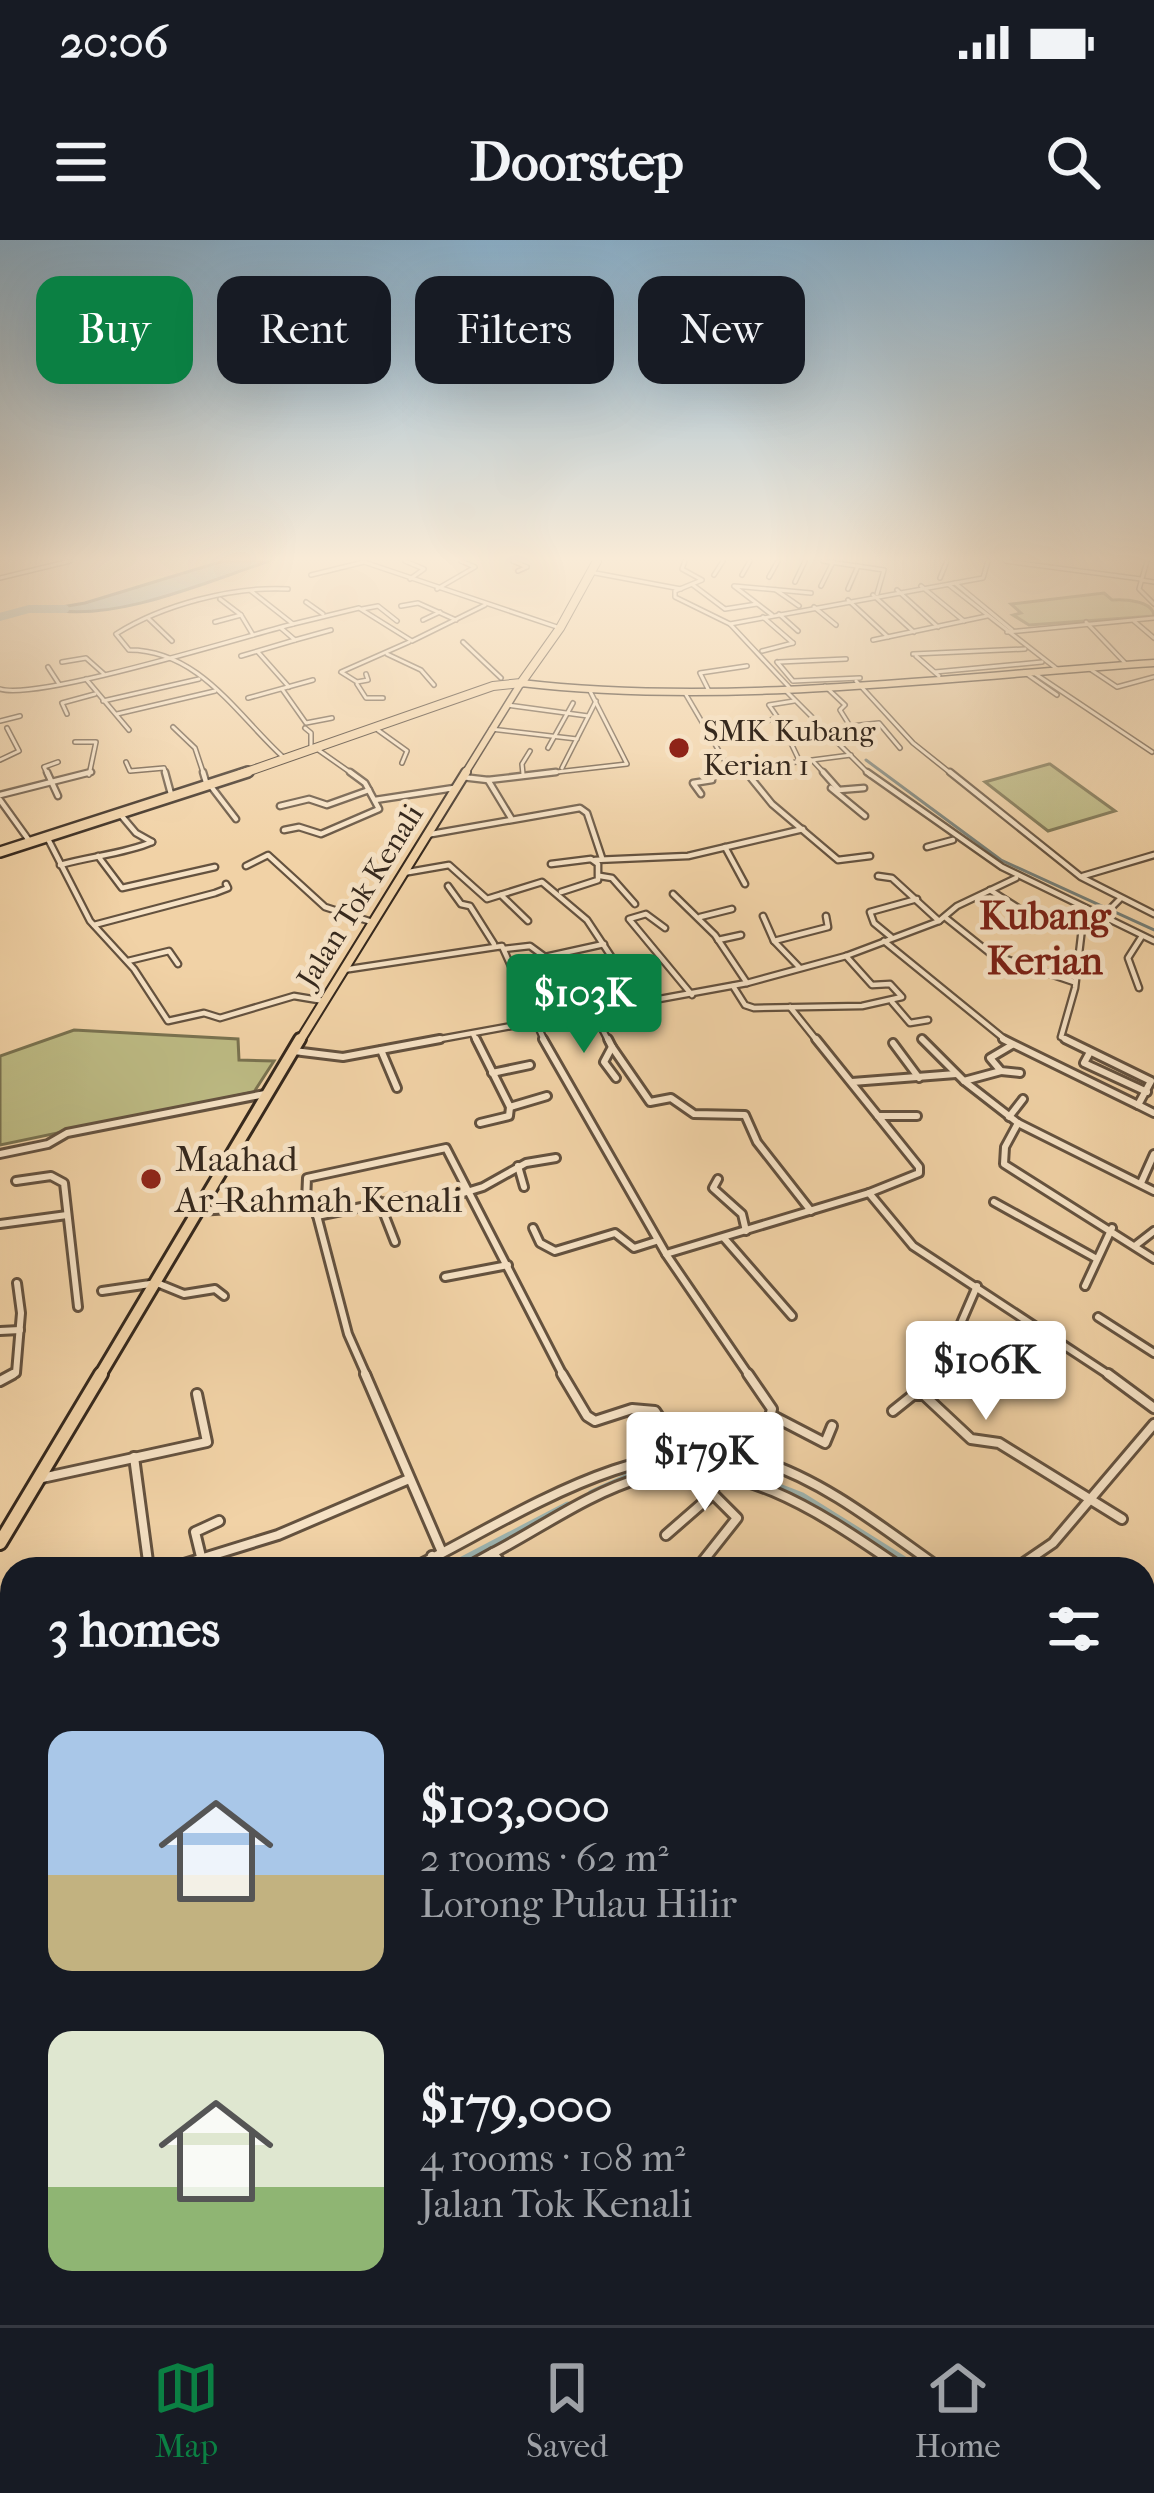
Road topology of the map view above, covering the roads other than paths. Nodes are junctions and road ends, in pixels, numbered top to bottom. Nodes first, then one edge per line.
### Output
1 (84, 658) edge
2 (86, 658) edge
3 (158, 658) edge
4 (164, 658) edge
5 (264, 658) edge
6 (376, 658) edge
7 (396, 658) edge
8 (480, 658) edge
9 (535, 658) edge
10 (770, 658) edge
11 (918, 658) edge
12 (1038, 658) edge
13 (1040, 658) edge
14 (1121, 658) edge
15 (846, 659) dead end
16 (62, 662) dead end
17 (773, 662) junction
18 (1042, 662) junction
19 (1154, 664) edge
20 (1127, 665) junction
21 (530, 666) junction
22 (747, 666) dead end
23 (49, 667) dead end
24 (1055, 670) junction
25 (1090, 670) junction
26 (1029, 672) junction
27 (104, 674) junction
28 (366, 674) dead end
29 (937, 674) junction
30 (1154, 676) edge
31 (501, 678) junction
32 (86, 679) junction
33 (201, 679) junction
34 (313, 680) dead end
35 (354, 681) junction
36 (841, 681) junction
37 (519, 682) junction
38 (856, 682) junction
39 (59, 685) junction
40 (434, 685) dead end
41 (545, 686) junction
42 (825, 686) junction
43 (290, 687) junction
44 (786, 687) junction
45 (482, 688) junction
46 (0, 689) edge
47 (282, 689) junction
48 (215, 691) junction
49 (590, 692) junction
50 (710, 692) junction
51 (685, 693) junction
52 (95, 694) junction
53 (248, 698) dead end
54 (383, 698) dead end
55 (509, 700) junction
56 (103, 701) junction
57 (596, 701) junction
58 (794, 701) junction
59 (573, 703) dead end
60 (602, 712) junction
61 (567, 713) junction
62 (67, 714) dead end
63 (117, 714) junction
64 (590, 714) junction
65 (20, 716) dead end
66 (332, 718) dead end
67 (0, 722) edge
68 (750, 725) dead end
69 (850, 725) junction
70 (173, 727) dead end
71 (492, 727) junction
72 (7, 728) dead end
73 (305, 728) dead end
74 (375, 728) junction
75 (823, 729) junction
76 (129, 730) dead end
77 (554, 737) junction
78 (790, 739) dead end
79 (577, 740) junction
80 (75, 742) dead end
81 (314, 748) junction
82 (548, 748) dead end
83 (900, 748) dead end
84 (530, 751) dead end
85 (1152, 752) edge
86 (851, 755) junction
87 (283, 757) junction
88 (0, 760) edge
89 (813, 761) junction
90 (58, 762) dead end
91 (125, 762) dead end
92 (801, 762) junction
93 (402, 763) dead end
94 (740, 768) junction
95 (561, 770) junction
96 (523, 774) junction
97 (461, 777) junction
98 (488, 780) junction
99 (51, 783) junction
100 (208, 784) junction
101 (831, 784) junction
102 (454, 788) junction
103 (864, 788) dead end
104 (369, 790) junction
105 (171, 794) junction
106 (701, 794) dead end
107 (58, 796) dead end
108 (0, 797) edge
109 (375, 800) junction
110 (280, 806) dead end
111 (120, 814) junction
112 (865, 816) dead end
113 (236, 819) dead end
114 (512, 820) junction
115 (803, 829) junction
116 (284, 830) dead end
117 (426, 835) junction
118 (47, 837) junction
119 (28, 838) junction
120 (956, 840) junction
121 (724, 847) junction
122 (927, 847) dead end
123 (0, 849) edge
124 (1154, 855) edge
125 (98, 856) junction
126 (870, 856) dead end
127 (598, 859) junction
128 (551, 864) dead end
129 (60, 865) junction
130 (246, 866) dead end
131 (215, 867) dead end
132 (403, 873) junction
133 (600, 876) junction
134 (878, 876) dead end
135 (1082, 877) junction
136 (1016, 878) junction
137 (226, 884) dead end
138 (746, 884) dead end
139 (448, 886) dead end
140 (990, 890) junction
141 (561, 892) junction
142 (674, 894) dead end
143 (501, 896) junction
144 (916, 899) junction
145 (1118, 901) junction
146 (635, 904) dead end
147 (732, 909) dead end
148 (1090, 914) junction
149 (1154, 914) edge
150 (1104, 915) junction
151 (763, 916) dead end
152 (826, 916) dead end
153 (700, 917) junction
154 (942, 919) junction
155 (528, 921) dead end
156 (373, 922) junction
157 (94, 926) junction
158 (664, 928) dead end
159 (1082, 928) junction
160 (741, 935) dead end
161 (1142, 936) junction
162 (888, 939) junction
163 (718, 940) junction
164 (774, 941) junction
165 (1154, 941) edge
166 (494, 944) junction
167 (604, 944) junction
168 (504, 949) junction
169 (846, 956) junction
170 (128, 961) junction
171 (178, 964) dead end
172 (799, 968) junction
173 (343, 970) junction
174 (747, 982) junction
175 (1074, 982) junction
176 (733, 986) junction
177 (1139, 988) dead end
178 (692, 995) junction
179 (324, 1001) junction
180 (892, 1002) junction
181 (642, 1003) junction
182 (790, 1007) junction
183 (593, 1011) junction
184 (928, 1020) dead end
185 (534, 1021) junction
186 (473, 1034) junction
187 (922, 1040) dead end
188 (893, 1043) dead end
189 (1012, 1045) junction
190 (612, 1047) junction
191 (381, 1050) junction
192 (294, 1052) junction
193 (1090, 1052) junction
194 (530, 1065) dead end
195 (1000, 1071) junction
196 (492, 1073) junction
197 (1020, 1073) dead end
198 (956, 1074) junction
199 (616, 1078) dead end
200 (919, 1078) junction
201 (964, 1081) junction
202 (850, 1082) junction
203 (397, 1088) dead end
204 (1147, 1092) junction
205 (269, 1093) junction
206 (547, 1096) dead end
207 (1023, 1099) dead end
208 (1138, 1105) junction
209 (510, 1107) junction
210 (1154, 1113) edge
211 (878, 1116) junction
212 (916, 1116) dead end
213 (1009, 1117) junction
214 (480, 1123) dead end
215 (1018, 1123) junction
216 (0, 1154) edge
217 (1154, 1154) edge
218 (556, 1158) dead end
219 (518, 1166) junction
220 (1151, 1169) edge
221 (718, 1179) dead end
222 (16, 1181) dead end
223 (1141, 1183) junction
224 (524, 1187) dead end
225 (1154, 1191) edge
226 (470, 1192) junction
227 (868, 1193) junction
228 (411, 1196) dead end
229 (379, 1201) junction
230 (307, 1202) junction
231 (994, 1202) dead end
232 (418, 1207) dead end
233 (198, 1211) junction
234 (811, 1211) junction
235 (67, 1215) junction
236 (317, 1216) junction
237 (0, 1223) edge
238 (533, 1228) dead end
239 (1112, 1228) junction
240 (1154, 1231) edge
241 (746, 1233) junction
242 (724, 1238) junction
243 (658, 1240) junction
244 (395, 1242) dead end
245 (1136, 1245) junction
246 (665, 1254) junction
247 (1096, 1258) junction
248 (1154, 1258) edge
249 (508, 1265) junction
250 (445, 1277) dead end
251 (17, 1283) dead end
252 (155, 1283) junction
253 (977, 1286) junction
254 (1084, 1286) dead end
255 (102, 1291) dead end
256 (224, 1296) dead end
257 (78, 1306) dead end
258 (792, 1316) dead end
259 (1098, 1316) dead end
260 (20, 1330) junction
261 (0, 1331) edge
262 (981, 1353) dead end
263 (1154, 1354) edge
264 (0, 1382) edge
265 (1154, 1390) edge
266 (197, 1394) dead end
267 (1145, 1401) junction
268 (1154, 1408) edge
269 (892, 1411) dead end
270 (773, 1416) junction
271 (1154, 1424) edge
272 (832, 1426) dead end
273 (733, 1455) junction
274 (711, 1456) junction
275 (134, 1457) junction
276 (712, 1474) junction
277 (38, 1479) junction
278 (409, 1479) junction
279 (713, 1494) junction
280 (1090, 1500) junction
281 (1122, 1519) dead end
282 (219, 1521) dead end
283 (666, 1535) dead end
284 (2, 1537) edge
285 (436, 1553) junction
286 (494, 1553) junction
287 (147, 1557) edge
288 (201, 1557) edge
289 (204, 1557) edge
290 (430, 1557) edge
291 (437, 1557) edge
292 (486, 1557) edge
293 (497, 1557) edge
294 (707, 1557) edge
295 (886, 1557) edge
296 (922, 1557) edge
297 (1033, 1557) edge

1 - 16 street
2 - 27 street
3 - 27 street
4 - 33 street
5 - 43 street
6 - 35 street
7 - 40 street
8 - 31 street
9 - 21 highway
10 - 17 street
11 - 29 street
12 - 18 street
13 - 24 street
14 - 20 street
15 - 17 street
17 - 36 street
17 - 44 street
18 - 24 street
18 - 29 street
19 - 20 main road
19 - 25 main road
20 - 24 main road
21 - 31 highway
21 - 37 highway
21 - 41 highway
22 - 50 street
23 - 39 street
24 - 25 main road
24 - 26 main road
25 - 30 street
26 - 29 main road
26 - 38 main road
26 - 85 street
27 - 32 street
28 - 35 street
29 - 38 main road
31 - 45 highway
32 - 39 street
32 - 52 street
33 - 48 street
33 - 56 street
34 - 43 street
35 - 54 street
36 - 38 main road
36 - 44 main road
37 - 41 main road
37 - 45 highway
37 - 55 main road, Jalan Tok Kenali
38 - 42 main road
38 - 135 street
39 - 46 street
41 - 49 main road
41 - 55 main road
42 - 44 main road
42 - 69 street
43 - 47 street
44 - 50 main road
44 - 58 street
45 - 55 highway
45 - 74 highway
45 - 81 highway
47 - 53 street
47 - 66 street
48 - 63 street
48 - 87 street
49 - 51 main road
49 - 57 street
50 - 51 main road
51 - 94 street
52 - 56 street
52 - 62 street
55 - 61 street
55 - 71 main road, Jalan Tok Kenali
56 - 63 street
57 - 60 street
57 - 64 street
58 - 68 street
58 - 75 street
59 - 61 street
60 - 64 street
60 - 95 street
61 - 64 street
61 - 77 street
63 - 76 street
64 - 79 street
65 - 67 street
69 - 75 street
69 - 83 street
70 - 100 street
71 - 77 street
71 - 97 main road, Jalan Tok Kenali
72 - 88 street
73 - 81 street
74 - 81 highway
74 - 93 street
75 - 86 street
77 - 79 street
77 - 82 street
78 - 92 street
79 - 95 street
80 - 99 street
81 - 87 highway
81 - 100 highway
81 - 104 street
84 - 96 street
86 - 89 street
86 - 120 street
87 - 100 highway
89 - 92 street
89 - 101 street
90 - 99 street
91 - 105 street
92 - 94 street
94 - 106 street
94 - 115 street
95 - 96 street
96 - 98 street
97 - 98 street
97 - 102 main road, Jalan Tok Kenali
98 - 114 street
99 - 107 street
99 - 108 street
100 - 105 highway
100 - 111 highway
100 - 113 street
101 - 103 street
101 - 112 street
102 - 109 street
102 - 117 main road, Jalan Tok Kenali
104 - 109 street
104 - 110 street
105 - 119 highway
108 - 119 street
109 - 116 street
111 - 118 highway
111 - 125 street
114 - 117 street
114 - 127 street
115 - 121 street
115 - 126 street
117 - 132 main road, Jalan Tok Kenali
118 - 123 highway
118 - 129 street
119 - 123 highway
120 - 122 street
120 - 136 street
121 - 127 street
121 - 138 street
124 - 135 street
125 - 129 street
125 - 131 street
127 - 128 street
127 - 133 street
129 - 157 street
130 - 156 street
132 - 143 street
132 - 156 main road, Jalan Tok Kenali
133 - 141 street
133 - 146 street
134 - 144 street
135 - 145 street
136 - 140 street
136 - 148 street
137 - 157 street
139 - 166 street
140 - 154 street
140 - 159 street
141 - 143 street
141 - 167 street
142 - 153 street
143 - 155 street
144 - 154 street
144 - 162 street
145 - 149 street
145 - 150 street
147 - 153 street
148 - 150 street
148 - 159 street
150 - 161 street
151 - 164 street
152 - 164 street
153 - 163 street
154 - 162 street
154 - 175 street
156 - 173 main road, Jalan Tok Kenali
157 - 170 street
158 - 178 street
159 - 175 street
160 - 163 street
161 - 165 street
161 - 177 street
162 - 169 street
162 - 189 street
163 - 174 street
164 - 172 street
166 - 168 street
166 - 173 street
167 - 168 street
167 - 181 street
168 - 185 street
169 - 172 street
169 - 180 street
170 - 171 street
170 - 179 street
172 - 174 street
173 - 179 main road, Jalan Tok Kenali
174 - 176 street
175 - 193 street
176 - 178 street
176 - 182 street
178 - 181 street
179 - 192 main road, Jalan Tok Kenali
180 - 182 street
180 - 184 street
181 - 183 street
182 - 202 street
183 - 185 street
183 - 190 street
185 - 186 street
185 - 243 street
186 - 191 street
186 - 196 street
187 - 198 street
188 - 200 street
189 - 195 street
189 - 208 street
190 - 199 street
190 - 234 street
191 - 192 street
191 - 203 street
192 - 205 main road, Jalan Tok Kenali
193 - 204 street
193 - 204 street
194 - 196 street
195 - 197 street
195 - 201 street
196 - 209 street
198 - 200 street
198 - 201 street
200 - 202 street
201 - 213 street
202 - 211 street
204 - 208 street
205 - 216 street
205 - 233 main road, Jalan Tok Kenali
206 - 209 street
207 - 213 street
208 - 210 street
209 - 214 street
211 - 212 street
211 - 227 street
213 - 215 street
215 - 223 street
215 - 239 street
217 - 220 street
218 - 219 street
219 - 224 street
219 - 226 street
220 - 223 street
221 - 241 street
222 - 235 street
223 - 225 street
226 - 230 street
226 - 232 street
226 - 249 street
227 - 234 street
227 - 253 street
228 - 229 street
229 - 236 street
229 - 244 street
230 - 233 street
230 - 236 street
231 - 247 street
233 - 252 main road, Jalan Tok Kenali
234 - 241 street
235 - 237 street
235 - 257 street
236 - 278 street
238 - 243 street
239 - 245 street
239 - 247 street
240 - 245 street
241 - 242 street
242 - 246 street
242 - 258 street
243 - 246 street
245 - 248 street
246 - 270 street
247 - 254 street
249 - 250 street
249 - 274 street
251 - 260 street
252 - 255 street
252 - 256 street
252 - 277 main road, Jalan Tok Kenali
253 - 262 street
253 - 267 street
259 - 263 street
260 - 261 street
260 - 264 street
265 - 267 street
266 - 275 street
267 - 268 street
269 - 280 street
270 - 272 street
270 - 273 street
271 - 280 street
273 - 274 street
273 - 296 street
274 - 276 street
274 - 285 street
275 - 277 street
275 - 287 street
276 - 279 street
276 - 286 street
276 - 295 street
277 - 284 main road, Jalan Tok Kenali
278 - 285 street
278 - 289 street
279 - 283 street
279 - 294 street
280 - 281 street
280 - 297 street
282 - 288 street
285 - 290 street
285 - 291 street
286 - 292 street
286 - 293 street

